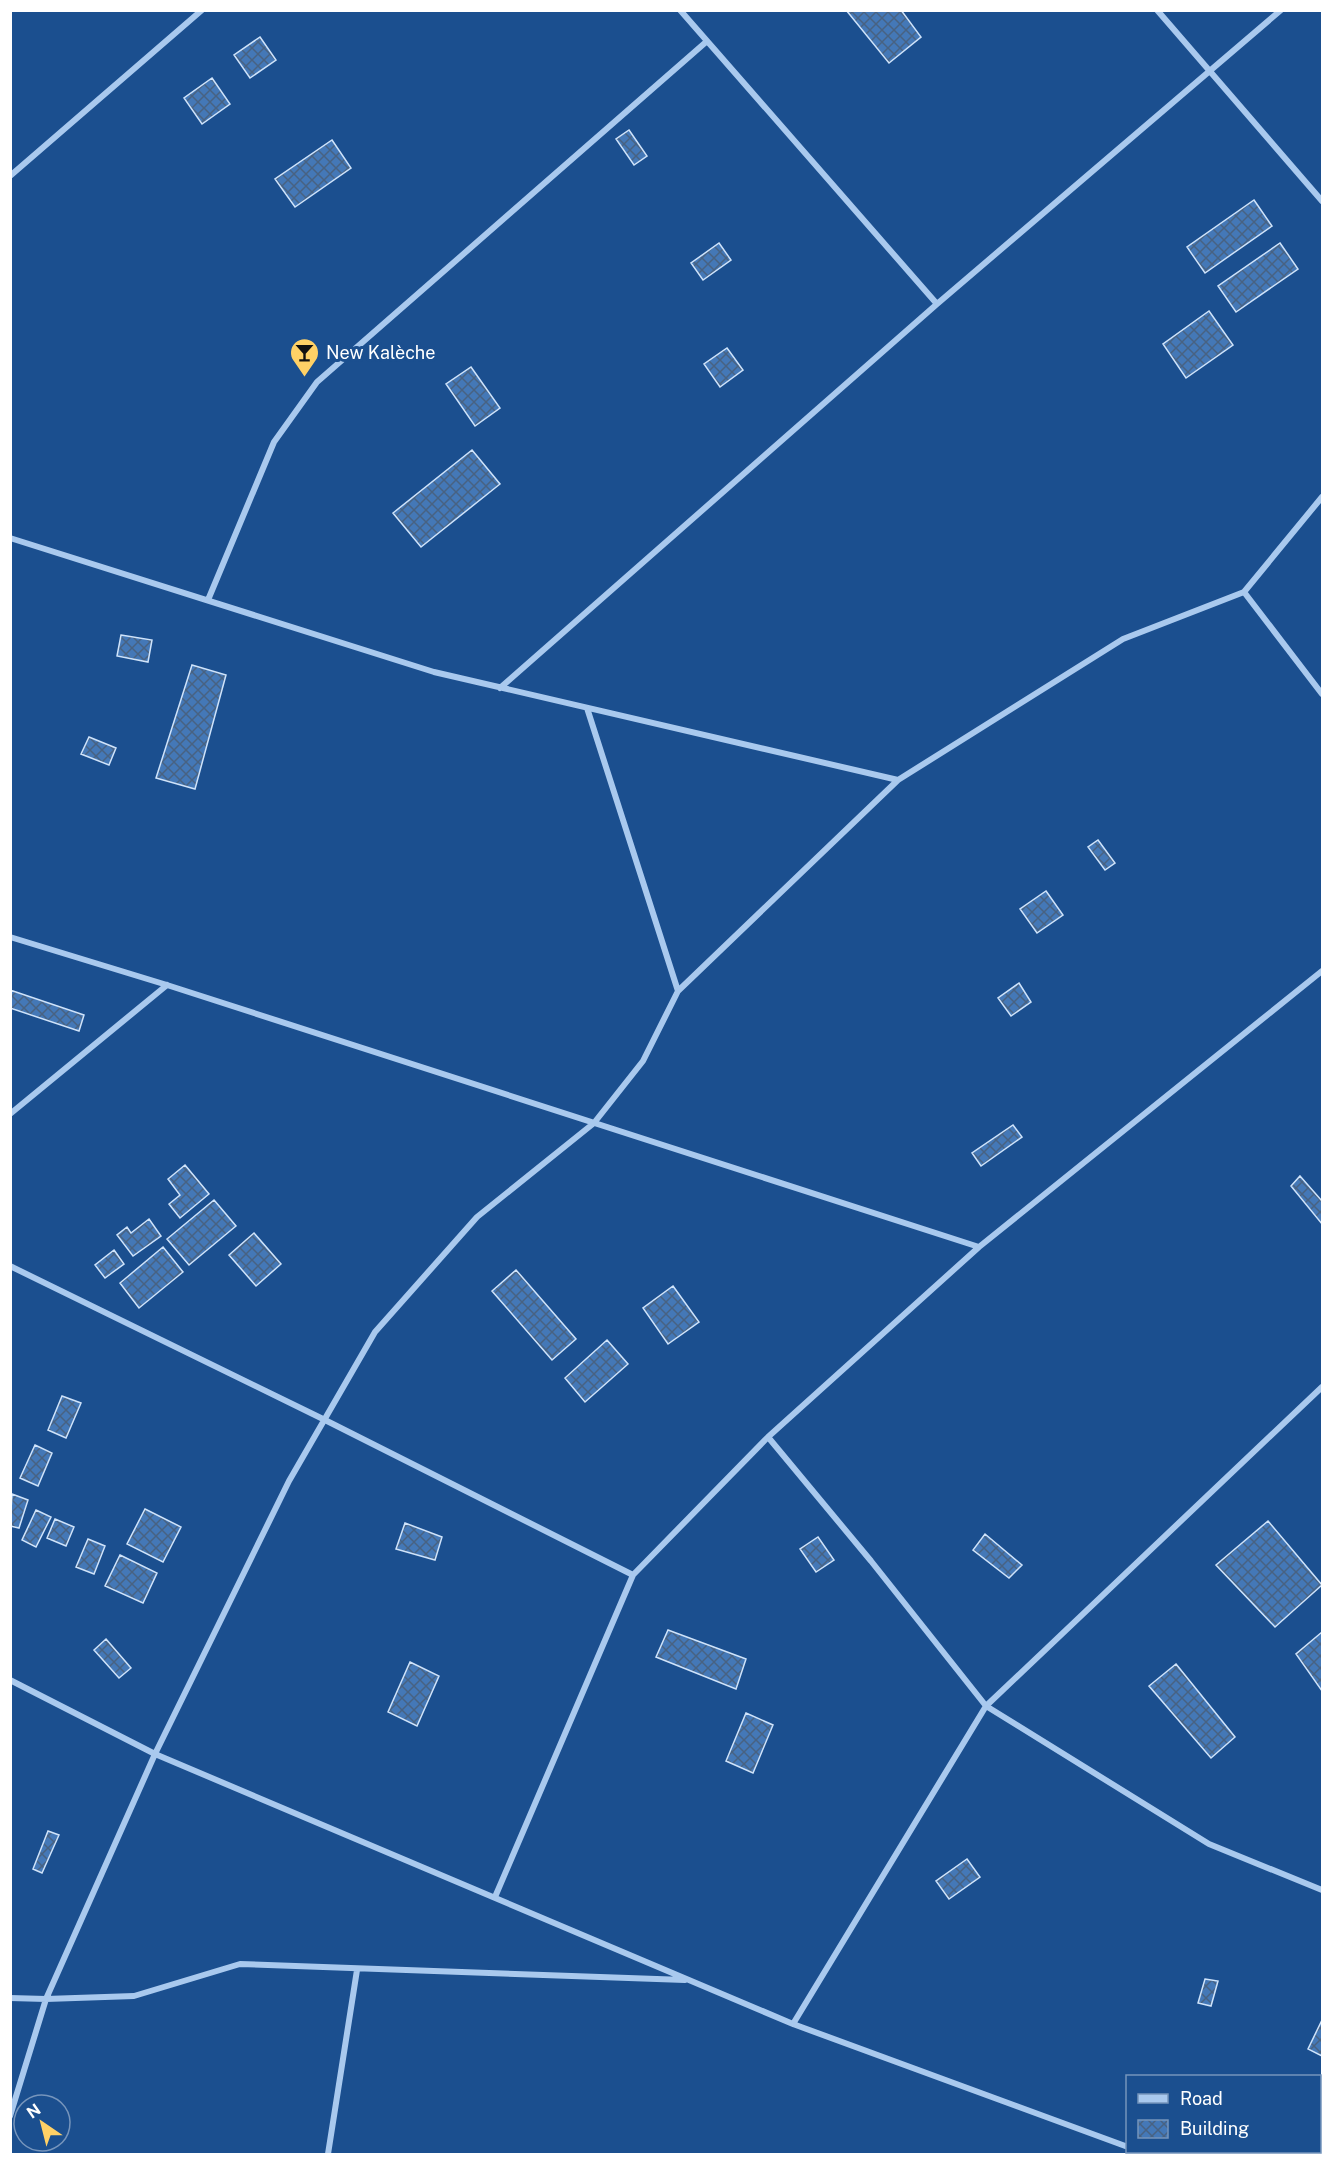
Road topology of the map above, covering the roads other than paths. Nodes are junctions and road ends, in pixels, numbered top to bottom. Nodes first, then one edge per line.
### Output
1 (202, 10) edge
2 (680, 10) edge
3 (1157, 10) edge
4 (1281, 10) edge
5 (706, 42) junction
6 (1211, 72) junction
7 (10, 176) edge
8 (1323, 201) edge
9 (937, 304) junction
10 (1323, 497) edge
11 (10, 538) edge
12 (1244, 592) junction
13 (208, 600) junction
14 (500, 688) junction
15 (1323, 694) edge
16 (587, 708) junction
17 (898, 780) junction
18 (10, 937) edge
19 (1323, 970) edge
20 (167, 985) junction
21 (678, 991) junction
22 (10, 1114) edge
23 (594, 1123) junction
24 (979, 1247) junction
25 (10, 1266) edge
26 (1323, 1388) edge
27 (323, 1419) junction
28 (768, 1437) junction
29 (633, 1575) junction
30 (10, 1680) edge
31 (986, 1706) junction
32 (155, 1754) junction
33 (1323, 1890) edge
34 (495, 1897) junction
35 (357, 1970) junction
36 (689, 1980) junction
37 (10, 1998) edge
38 (46, 1999) junction
39 (793, 2024) junction
40 (10, 2116) edge
41 (1126, 2146) edge
42 (328, 2154) edge

1 - 7 street
2 - 5 street
3 - 6 street
4 - 6 street
5 - 9 street
5 - 13 street
6 - 8 street
6 - 9 street
9 - 14 street
10 - 12 street
11 - 13 street
12 - 15 street
12 - 17 street
13 - 14 street
14 - 16 street
16 - 17 street
16 - 21 street
17 - 21 street
18 - 20 street
19 - 24 street
20 - 22 street
20 - 23 street
21 - 23 street
23 - 24 street
23 - 27 street
24 - 28 street
25 - 27 street
26 - 31 street
27 - 29 street
27 - 32 street
28 - 29 street
28 - 31 street
29 - 34 street
30 - 32 street
31 - 33 street
31 - 39 street
32 - 34 street
32 - 38 street
34 - 36 street
35 - 36 street
35 - 38 street
35 - 42 street
36 - 39 street
37 - 38 street
38 - 40 street
39 - 41 street

